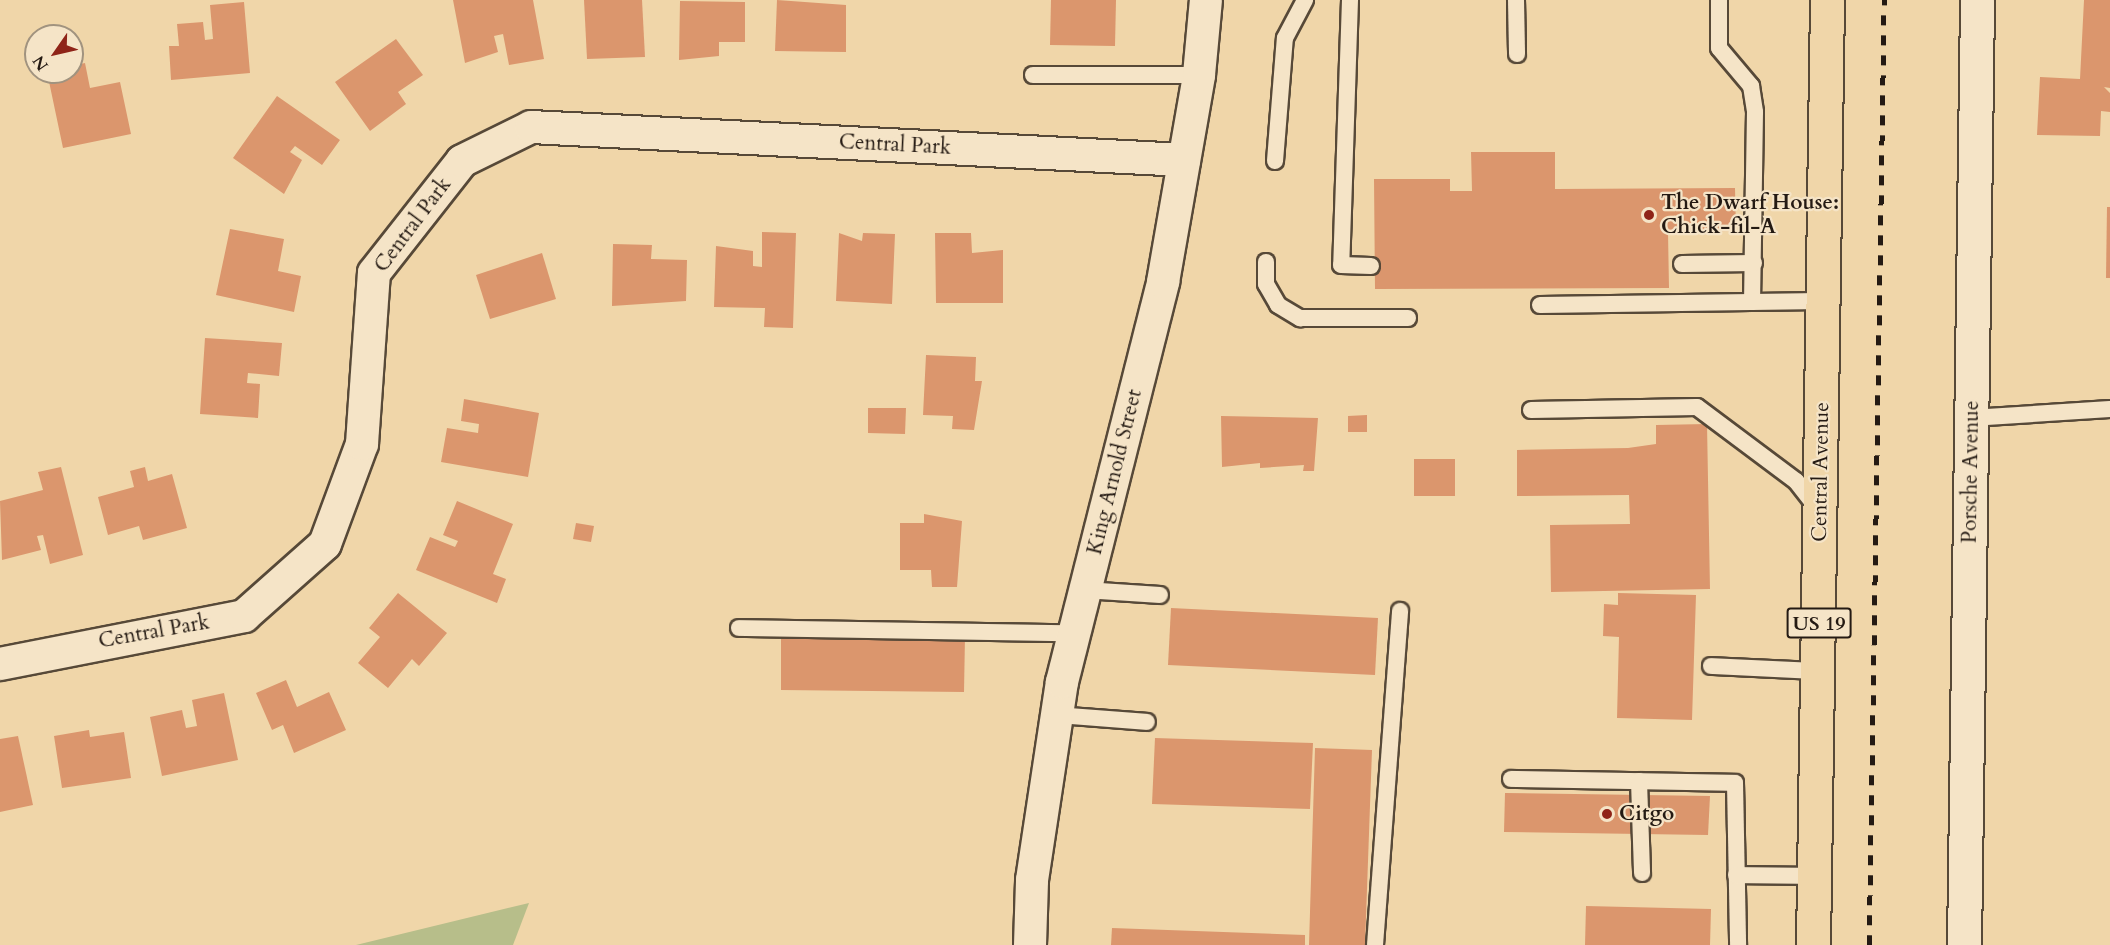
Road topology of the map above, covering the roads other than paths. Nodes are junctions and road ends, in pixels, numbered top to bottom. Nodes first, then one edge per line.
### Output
1 (1206, 0) edge
2 (1305, 0) edge
3 (1350, 0) edge
4 (1516, 0) edge
5 (1719, 0) edge
6 (1827, 0) edge
7 (1977, 0) edge
8 (1517, 54) dead end
9 (1034, 75) dead end
10 (1199, 75) junction
11 (1184, 160) junction
12 (1275, 161) dead end
13 (1266, 262) dead end
14 (1754, 263) junction
15 (1682, 264) dead end
16 (1371, 266) dead end
17 (1822, 301) junction
18 (1752, 302) junction
19 (1540, 305) dead end
20 (1408, 318) dead end
21 (2110, 409) edge
22 (1531, 410) dead end
23 (1971, 418) junction
24 (1820, 512) junction
25 (1085, 590) junction
26 (1160, 595) dead end
27 (1400, 611) dead end
28 (738, 628) dead end
29 (1074, 633) junction
30 (0, 664) edge
31 (1711, 666) dead end
32 (1818, 671) junction
33 (1057, 715) junction
34 (1148, 722) dead end
35 (1511, 779) dead end
36 (1639, 781) junction
37 (1642, 873) dead end
38 (1736, 874) junction
39 (1815, 876) junction
40 (1029, 945) edge
41 (1375, 945) edge
42 (1737, 945) edge
43 (1813, 945) edge
44 (1964, 945) edge

1 - 10 street, King Arnold Street
2 - 12 lane
3 - 16 lane
4 - 8 lane
5 - 14 lane
6 - 17 main road, Central Avenue / US 19
7 - 23 street, Porsche Avenue
9 - 10 lane
10 - 11 street, King Arnold Street
11 - 25 street, King Arnold Street
11 - 30 street, Central Park
13 - 20 lane
14 - 15 lane
14 - 18 lane
17 - 18 lane
17 - 24 main road, Central Avenue / US 19
18 - 19 lane
21 - 23 lane
22 - 24 lane
23 - 44 street, Porsche Avenue
24 - 32 main road, Central Avenue / US 19
25 - 26 lane
25 - 29 street, King Arnold Street
27 - 41 lane
28 - 29 lane
29 - 33 street, King Arnold Street
31 - 32 lane
32 - 39 main road, Central Avenue / US 19
33 - 34 lane
33 - 40 street, King Arnold Street
35 - 36 lane
36 - 37 lane
36 - 38 lane
38 - 39 lane
38 - 42 lane
39 - 43 main road, Central Avenue / US 19

